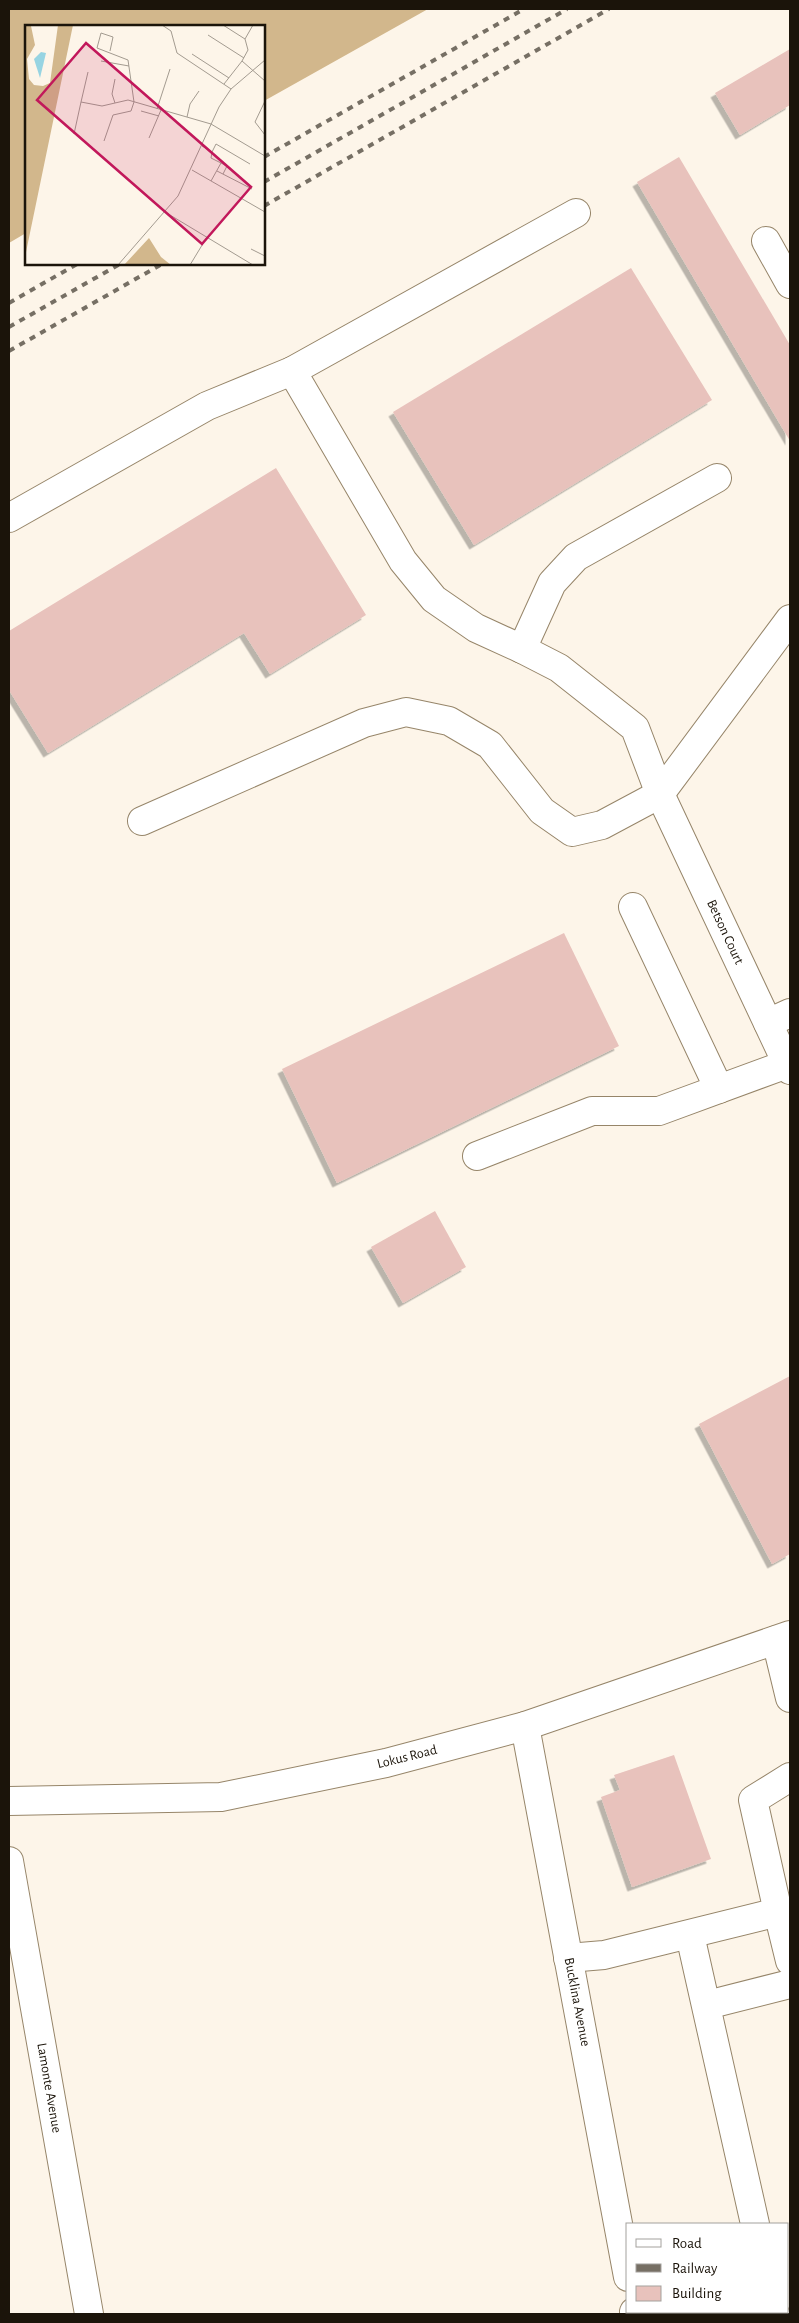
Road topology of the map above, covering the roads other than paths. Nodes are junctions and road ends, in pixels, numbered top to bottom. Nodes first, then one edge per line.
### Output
1 (576, 213) dead end
2 (766, 241) dead end
3 (790, 284) edge
4 (292, 371) junction
5 (716, 478) dead end
6 (9, 518) edge
7 (790, 619) edge
8 (522, 649) junction
9 (660, 794) junction
10 (142, 820) dead end
11 (633, 907) dead end
12 (779, 1018) edge
13 (789, 1067) edge
14 (719, 1089) junction
15 (477, 1156) dead end
16 (783, 1638) edge
17 (790, 1698) edge
18 (525, 1726) junction
19 (790, 1777) edge
20 (9, 1801) edge
21 (9, 1861) edge
22 (778, 1912) junction
23 (690, 1935) junction
24 (568, 1958) junction
25 (790, 1961) edge
26 (790, 1984) edge
27 (707, 2005) junction
28 (755, 2223) edge
29 (626, 2266) edge
30 (86, 2314) edge
31 (89, 2314) edge

1 - 4 street
2 - 3 street
4 - 6 street
4 - 8 street, Betson Court
5 - 8 street
7 - 9 street
8 - 9 street, Betson Court
9 - 10 street
9 - 12 street, Betson Court
11 - 14 street
12 - 13 street, Betson Court
13 - 14 street
14 - 15 street
16 - 17 street
16 - 18 street, Lokus Road
18 - 20 street, Lokus Road
18 - 24 street, Bucklina Avenue
19 - 22 street
21 - 31 street, Lamonte Avenue
22 - 23 street
22 - 25 street
23 - 24 street
23 - 27 street
24 - 29 street, Bucklina Avenue
26 - 27 street
27 - 28 street
30 - 31 street

